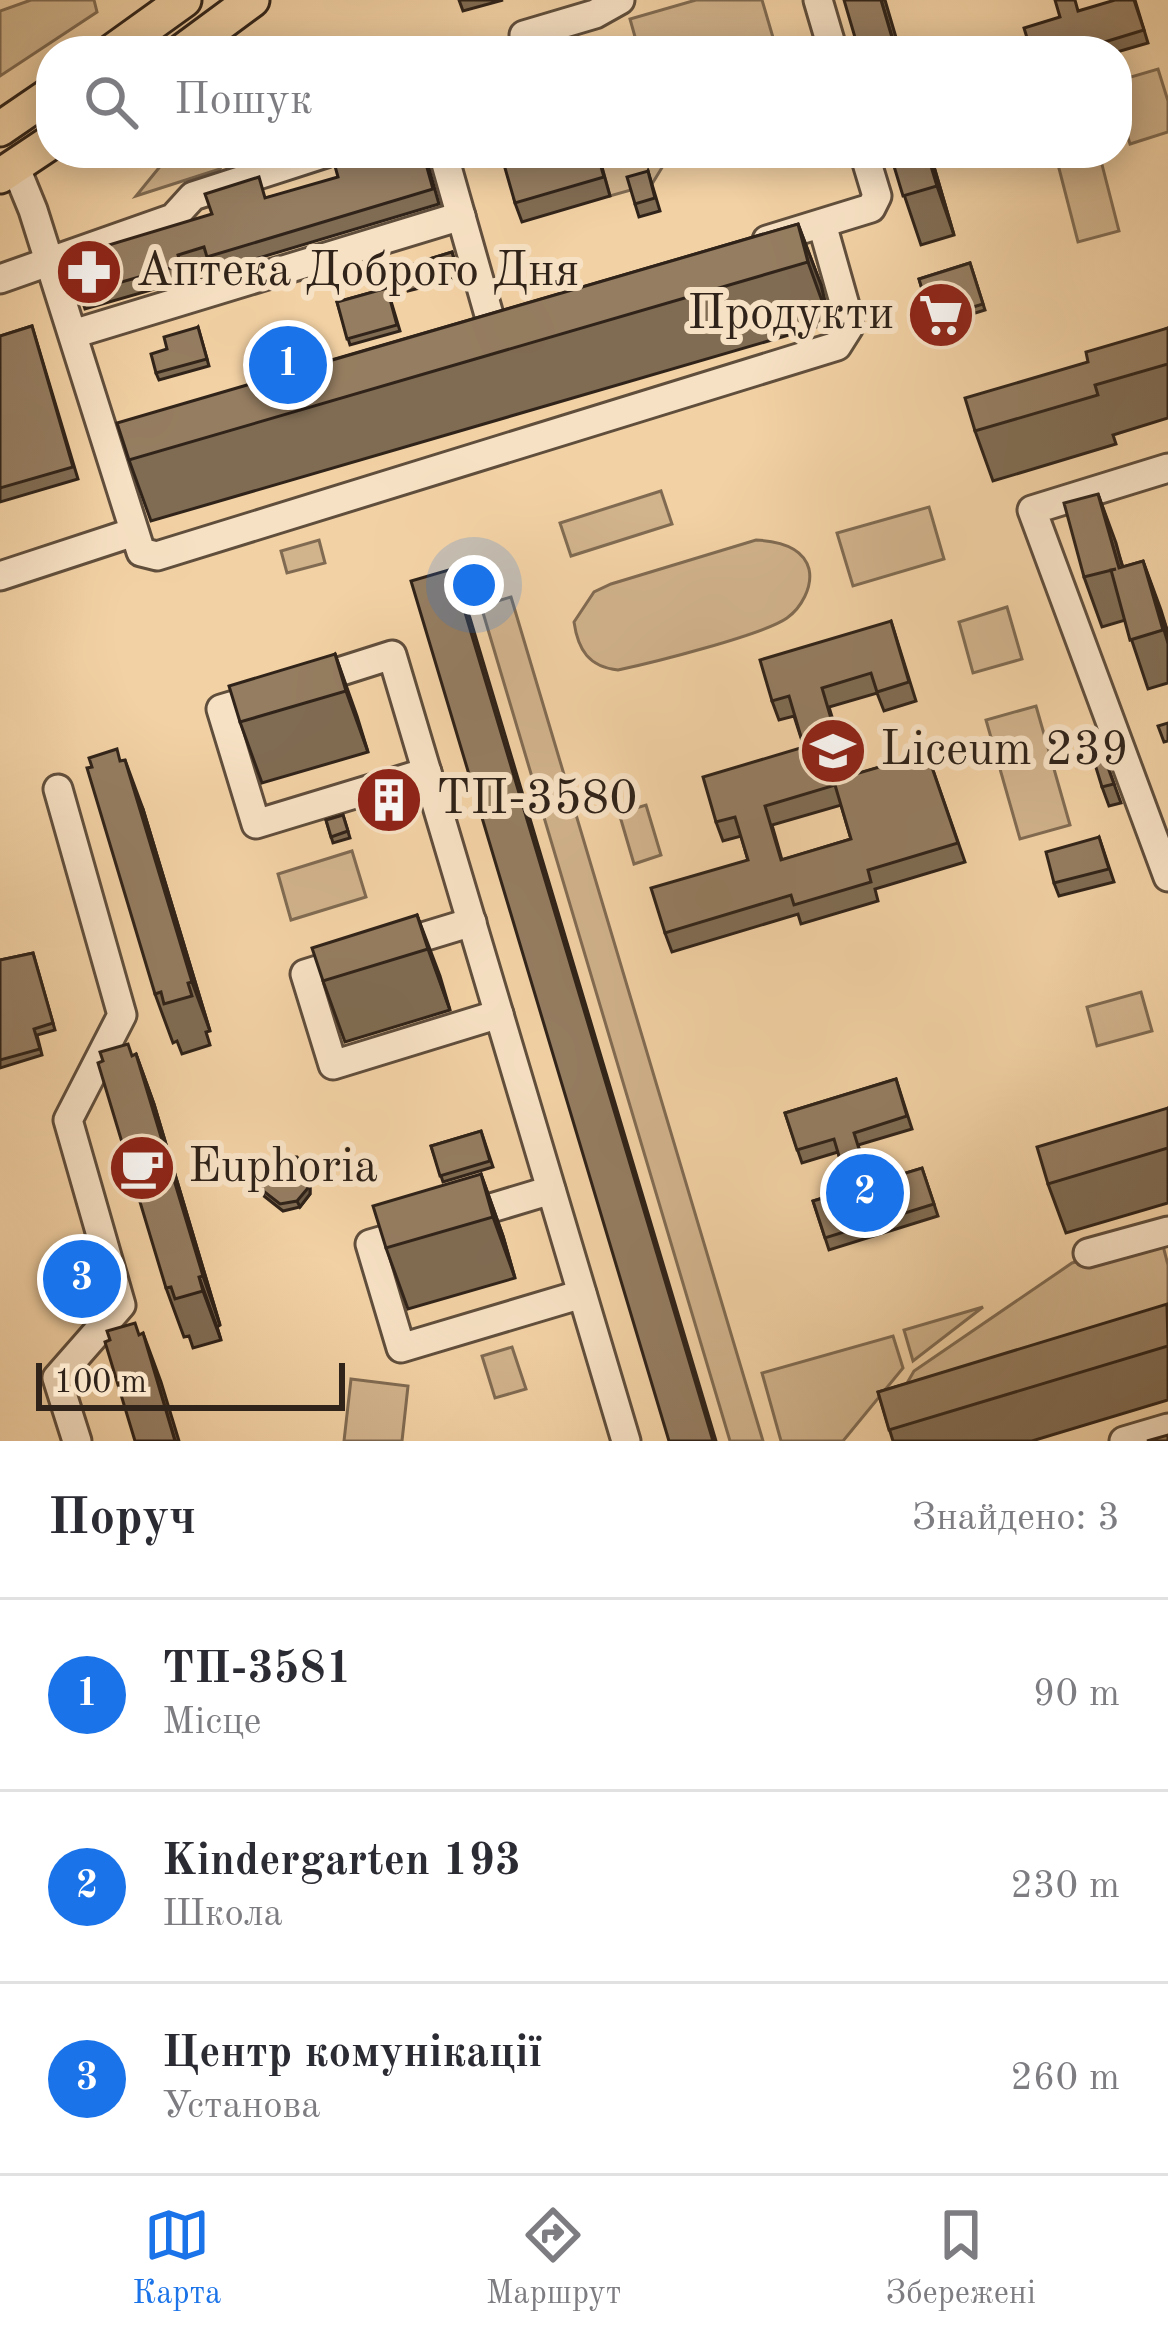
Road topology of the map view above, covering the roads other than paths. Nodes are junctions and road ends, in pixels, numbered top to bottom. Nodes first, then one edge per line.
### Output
1 (184, 0) edge
2 (252, 0) edge
3 (620, 0) edge
4 (818, 0) edge
5 (524, 35) dead end
6 (134, 36) edge
7 (203, 36) edge
8 (829, 36) edge
9 (36, 104) edge
10 (0, 129) edge
11 (36, 152) edge
12 (280, 168) edge
13 (447, 168) edge
14 (869, 168) edge
15 (8, 171) edge
16 (460, 216) junction
17 (822, 224) junction
18 (739, 249) edge
19 (49, 259) junction
20 (0, 280) edge
21 (490, 328) edge
22 (73, 334) junction
23 (1168, 468) edge
24 (134, 532) junction
25 (0, 576) edge
26 (427, 772) junction
27 (58, 789) dead end
28 (1168, 877) edge
29 (472, 922) junction
30 (499, 1014) junction
31 (551, 1190) junction
32 (1168, 1231) edge
33 (1088, 1253) dead end
34 (582, 1294) junction
35 (1168, 1428) edge
36 (76, 1441) edge
37 (626, 1441) edge
38 (1124, 1441) edge

1 - 6 main road
2 - 7 main road
3 - 5 lane
4 - 8 lane
9 - 10 main road
11 - 15 main road
12 - 19 lane
13 - 16 lane
14 - 17 lane
15 - 19 lane
16 - 21 lane
16 - 22 lane
17 - 18 lane
17 - 24 lane
19 - 20 lane
19 - 22 lane
22 - 24 lane
23 - 28 lane
24 - 25 lane
26 - 26 lane
26 - 29 lane
27 - 36 lane
29 - 30 lane
29 - 30 lane
30 - 31 lane
31 - 34 lane
31 - 34 lane
32 - 33 lane
34 - 37 lane
35 - 38 lane

